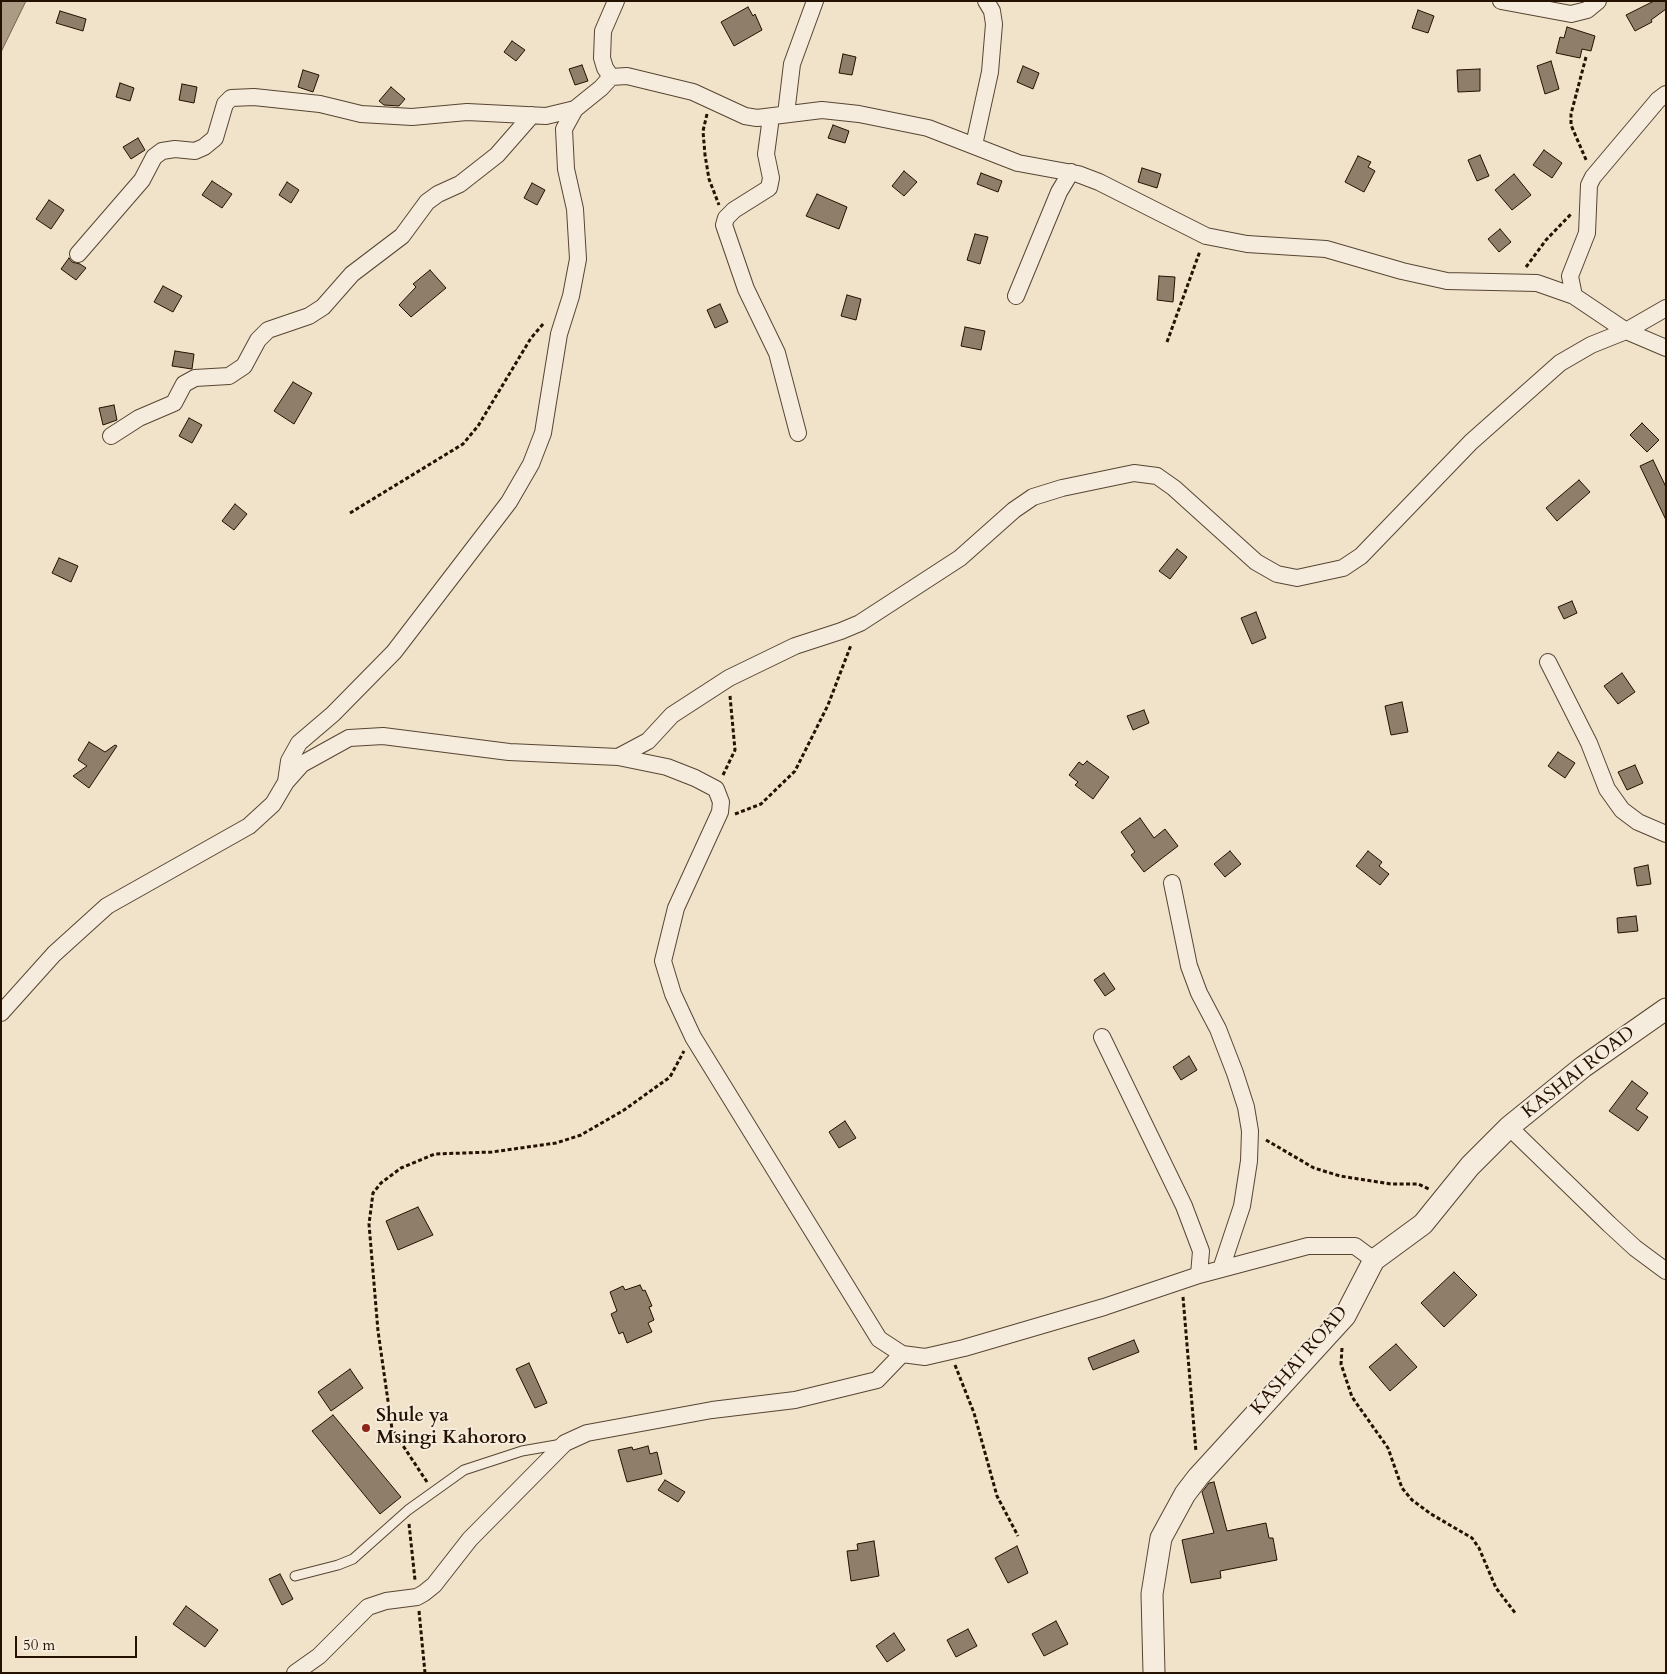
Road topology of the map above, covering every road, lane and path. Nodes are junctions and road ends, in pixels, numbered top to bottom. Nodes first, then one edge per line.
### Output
1 (616, 1) edge
2 (815, 1) edge
3 (986, 1) edge
4 (1501, 1) edge
5 (1598, 1) edge
6 (1586, 57) dead end
7 (611, 77) junction
8 (1666, 94) edge
9 (711, 98) junction
10 (574, 109) junction
11 (532, 115) junction
12 (779, 116) junction
13 (974, 145) junction
14 (1071, 172) junction
15 (1593, 177) junction
16 (1589, 194) junction
17 (726, 218) junction
18 (1206, 236) junction
19 (78, 254) dead end
20 (1516, 282) junction
21 (1016, 296) dead end
22 (1574, 296) junction
23 (1666, 308) edge
24 (551, 317) dead end
25 (1626, 331) junction
26 (1167, 342) dead end
27 (1666, 348) edge
28 (798, 434) dead end
29 (111, 436) dead end
30 (350, 514) dead end
31 (860, 622) junction
32 (1548, 662) dead end
33 (729, 678) junction
34 (618, 757) junction
35 (286, 782) junction
36 (716, 790) junction
37 (716, 822) junction
38 (1666, 834) edge
39 (1172, 883) dead end
40 (1666, 1009) edge
41 (1, 1013) edge
42 (692, 1035) junction
43 (1102, 1037) dead end
44 (1509, 1127) junction
45 (1250, 1131) junction
46 (1444, 1197) junction
47 (1374, 1260) junction
48 (1221, 1269) junction
49 (1666, 1271) edge
50 (1199, 1275) junction
51 (1182, 1281) junction
52 (1342, 1345) dead end
53 (950, 1351) junction
54 (902, 1354) junction
55 (565, 1443) junction
56 (1198, 1477) junction
57 (433, 1491) junction
58 (1018, 1536) dead end
59 (294, 1576) dead end
60 (1516, 1614) dead end
61 (295, 1673) edge
62 (1154, 1673) edge

1 - 7 street
2 - 12 street
3 - 13 street
4 - 5 street
6 - 15 path
7 - 9 street
7 - 10 street
8 - 15 street
9 - 12 street
9 - 17 path
10 - 11 street
10 - 35 street
11 - 19 street
11 - 29 street
12 - 13 street
12 - 17 street
13 - 14 street
14 - 18 street
14 - 21 street
15 - 16 street
16 - 20 path
16 - 22 street
17 - 28 street
18 - 20 street
18 - 26 path
20 - 22 street
22 - 25 street
23 - 25 street
24 - 30 path
25 - 27 street
25 - 31 street
31 - 33 street
31 - 37 path
32 - 38 street
33 - 34 street
33 - 36 path
34 - 35 street
34 - 36 street
35 - 41 street
36 - 37 street
37 - 42 street
39 - 45 street
40 - 44 street, KASHAI ROAD
42 - 54 street
42 - 57 path
43 - 50 street
44 - 46 street, KASHAI ROAD
44 - 49 street
45 - 46 path
45 - 48 street
46 - 47 street, KASHAI ROAD
47 - 48 street
47 - 56 street, KASHAI ROAD
48 - 50 street
50 - 51 street
51 - 53 street
51 - 56 path
52 - 60 path
53 - 54 street
53 - 58 path
54 - 55 street
55 - 57 lane
55 - 61 street
56 - 62 street, KASHAI ROAD
57 - 59 lane

